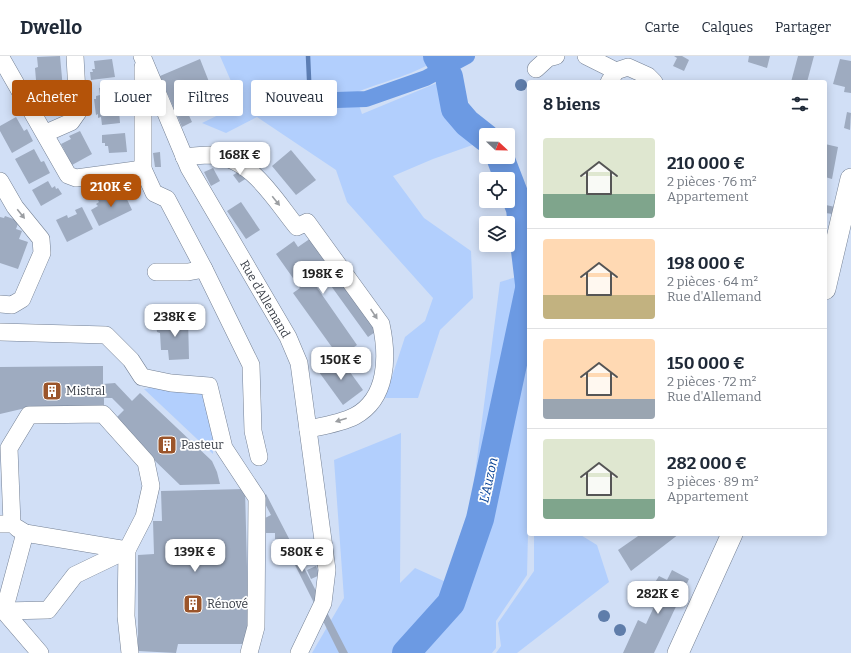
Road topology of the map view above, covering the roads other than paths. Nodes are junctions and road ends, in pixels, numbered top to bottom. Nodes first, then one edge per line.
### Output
1 (0, 56) edge
2 (75, 56) edge
3 (556, 56) edge
4 (586, 56) edge
5 (142, 58) edge
6 (536, 69) dead end
7 (613, 77) edge
8 (652, 80) edge
9 (46, 134) junction
10 (184, 157) junction
11 (143, 169) junction
12 (851, 179) edge
13 (0, 181) edge
14 (204, 269) junction
15 (156, 272) dead end
16 (827, 281) edge
17 (0, 304) edge
18 (0, 332) edge
19 (308, 429) junction
20 (5, 449) edge
21 (259, 457) dead end
22 (12, 527) edge
23 (731, 536) edge
24 (127, 550) junction
25 (2, 609) edge
26 (40, 653) edge
27 (130, 653) edge
28 (249, 653) edge
29 (299, 653) edge
30 (678, 653) edge

1 - 9 street
2 - 9 street
3 - 6 street
4 - 7 street
5 - 10 street, Rue d'Allemand
5 - 11 street
7 - 8 street
9 - 11 street
10 - 19 street, Rue d'Allemand
10 -> 19 street
11 - 14 street
12 - 16 main road
13 -> 17 street
14 - 15 street
14 - 21 street
18 - 28 street
19 - 29 street, Rue d'Allemand
20 - 22 street
20 - 24 street
22 - 24 street
22 - 25 street
23 - 30 main road
24 - 25 street
24 - 27 street
25 - 26 street

